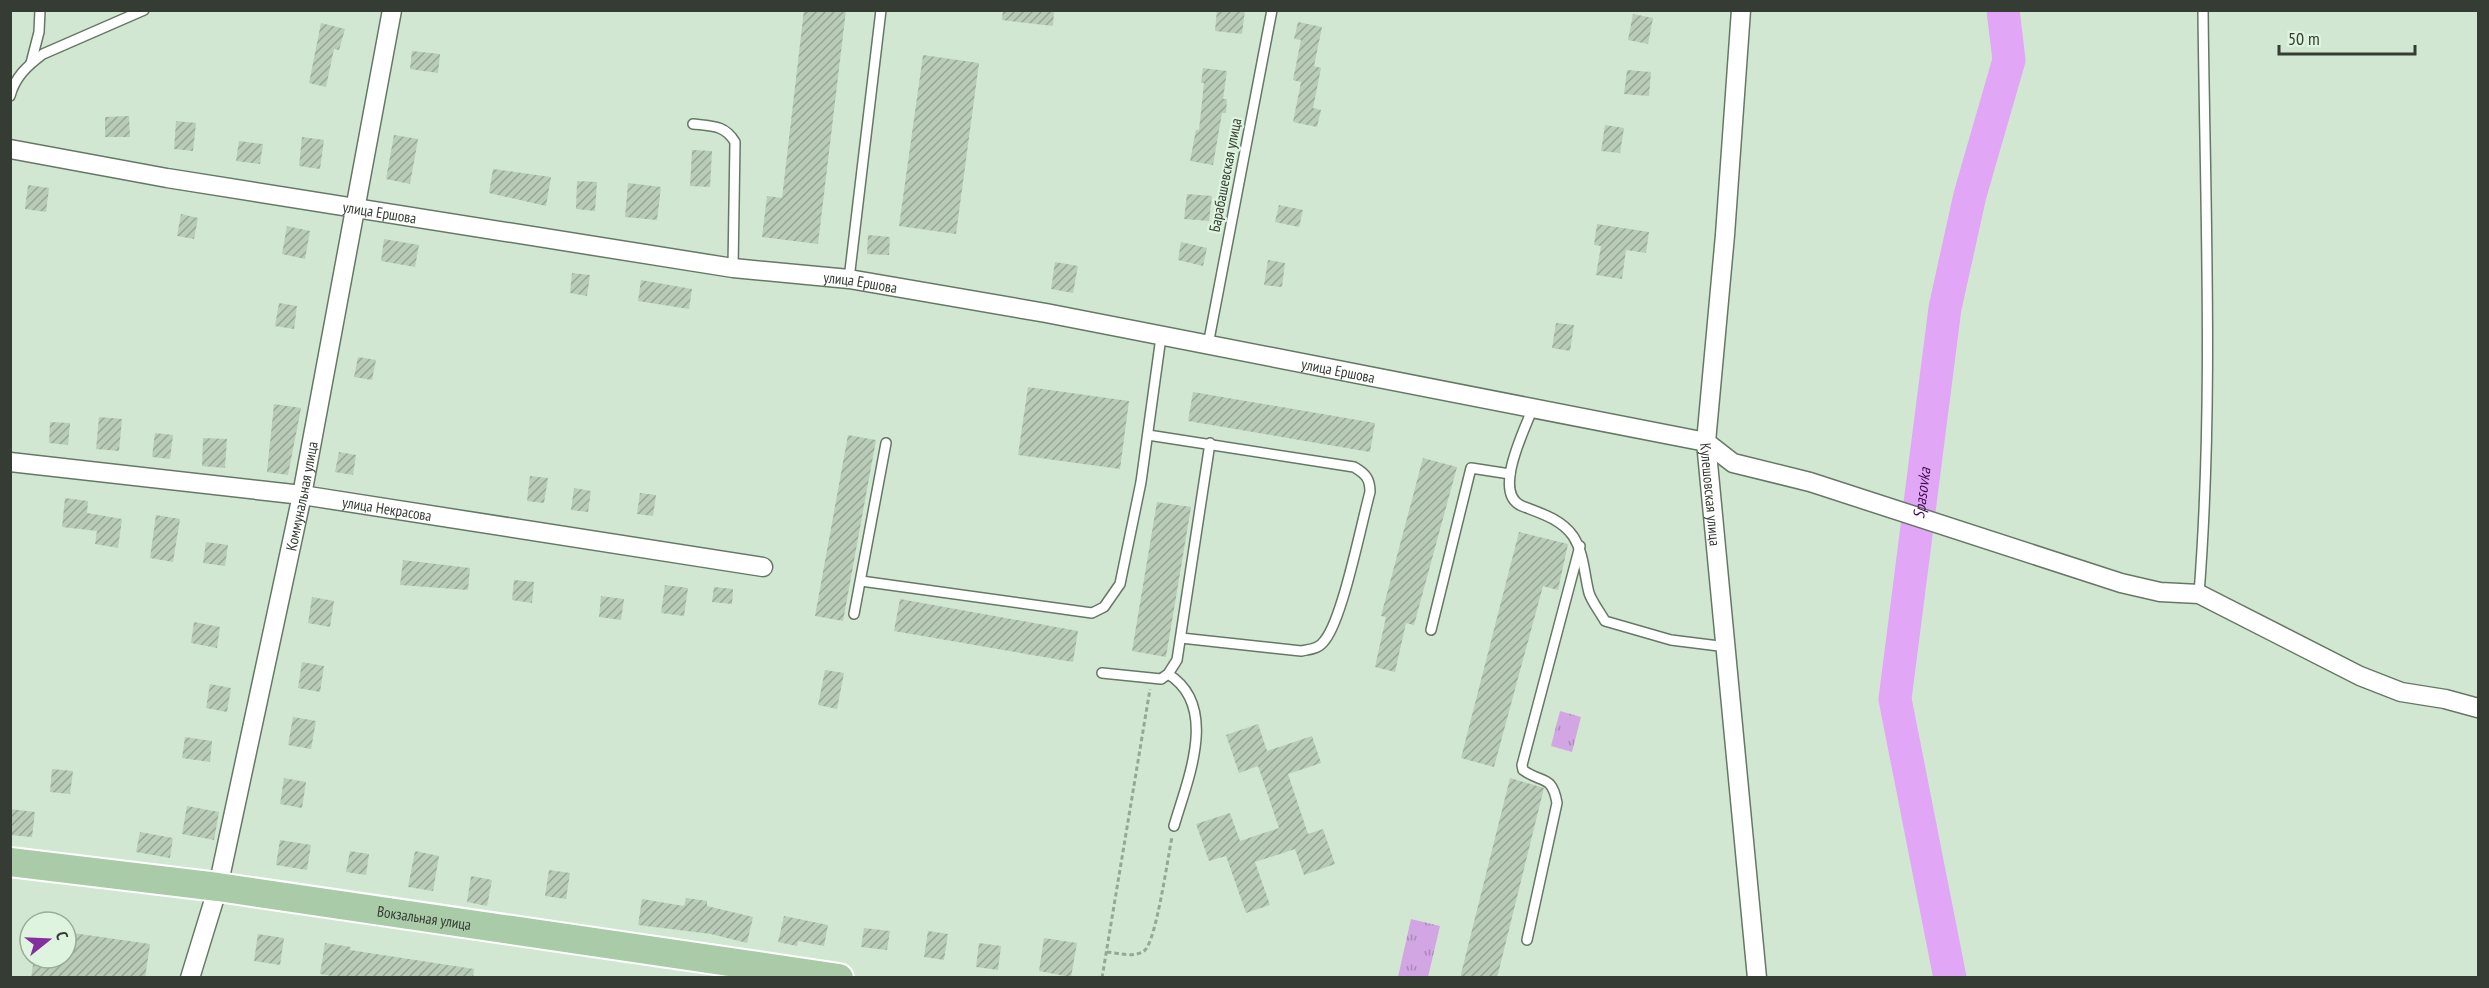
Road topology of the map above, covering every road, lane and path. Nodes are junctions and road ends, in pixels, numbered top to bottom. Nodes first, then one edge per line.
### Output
1 (40, 10) edge
2 (144, 10) edge
3 (392, 10) edge
4 (881, 10) edge
5 (1272, 10) edge
6 (1741, 10) edge
7 (2203, 10) edge
8 (31, 63) junction
9 (10, 96) edge
10 (693, 124) dead end
11 (10, 149) edge
12 (355, 207) junction
13 (733, 268) junction
14 (849, 279) junction
15 (1161, 337) junction
16 (1208, 345) junction
17 (1532, 410) junction
18 (1148, 435) junction
19 (1706, 442) junction
20 (886, 443) dead end
21 (1210, 443) junction
22 (10, 462) edge
23 (1510, 474) junction
24 (302, 495) junction
25 (1580, 546) junction
26 (763, 567) dead end
27 (861, 581) junction
28 (2199, 594) junction
29 (854, 614) dead end
30 (1431, 630) dead end
31 (1181, 638) junction
32 (1727, 647) junction
33 (1102, 673) dead end
34 (1168, 674) junction
35 (1151, 680) junction
36 (2478, 708) edge
37 (1174, 826) joint
38 (10, 862) edge
39 (218, 887) junction
40 (1527, 940) dead end
41 (1107, 952) junction
42 (190, 978) edge
43 (838, 978) edge
44 (1102, 978) edge
45 (1757, 978) edge

1 - 8 lane
2 - 8 lane
3 - 12 street, Коммунальная улица
4 - 14 lane
5 - 16 lane, Барабашевская улица
6 - 19 street, Кулешовская улица
7 - 28 lane
8 - 9 lane
10 - 13 lane
11 - 12 street, улица Ершова
12 - 13 street, улица Ершова
12 - 24 street, Коммунальная улица
13 - 14 street, улица Ершова
14 - 15 street, улица Ершова
15 - 16 street, улица Ершова
15 - 18 lane
16 - 17 street, улица Ершова
17 - 19 street, улица Ершова
17 - 23 lane
18 - 21 lane
18 - 27 lane
19 - 28 street
19 - 32 street, Кулешовская улица
20 - 27 lane
21 - 31 lane
21 - 31 lane
22 - 24 street, улица Некрасова
23 - 25 lane
23 - 30 lane
24 - 26 street, улица Некрасова
24 - 39 street, Коммунальная улица
25 - 32 lane
25 - 40 lane
27 - 29 lane
28 - 36 street
31 - 34 lane
32 - 45 street, Кулешовская улица
33 - 35 lane
34 - 35 lane
34 - 37 lane
35 - 41 path
37 - 41 path
38 - 39 main road, Вокзальная улица
39 - 42 street, Коммунальная улица
39 - 43 main road, Вокзальная улица
41 - 44 path

